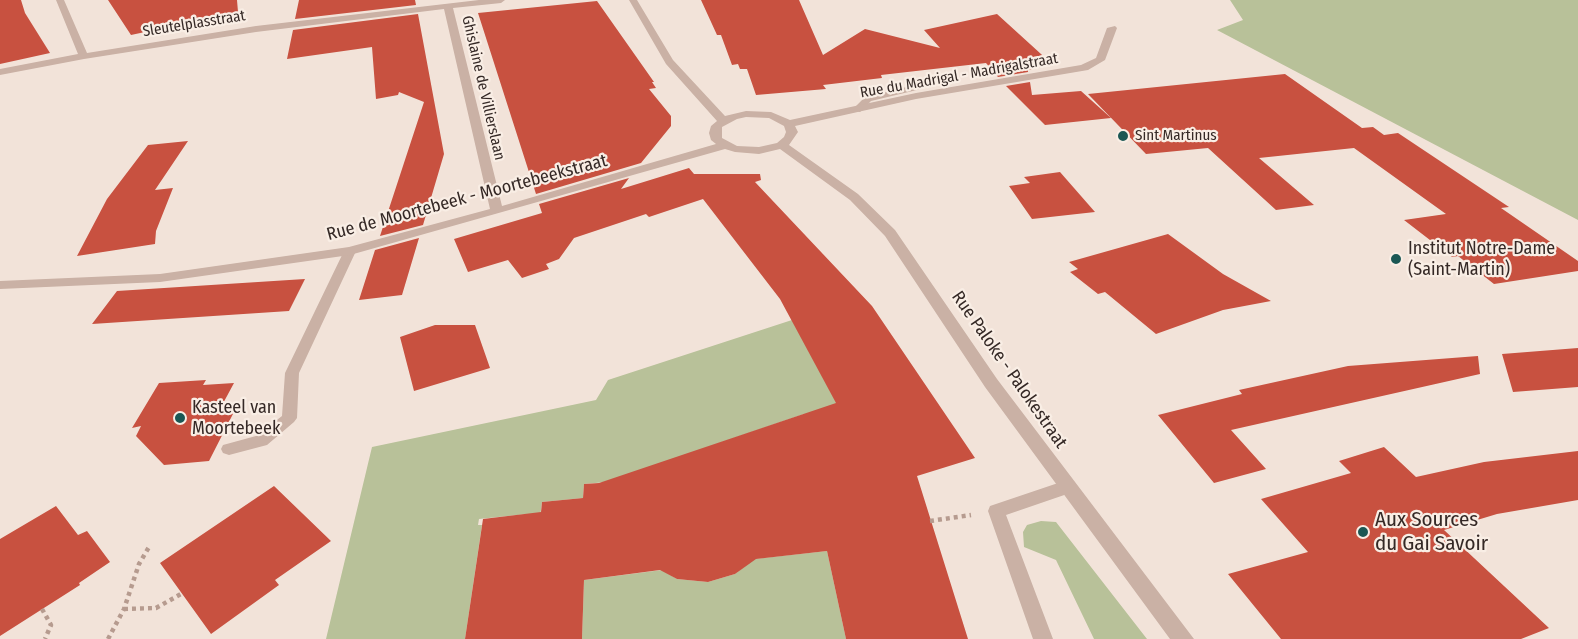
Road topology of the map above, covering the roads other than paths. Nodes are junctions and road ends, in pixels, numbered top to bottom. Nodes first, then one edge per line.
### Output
1 (60, 0) edge
2 (501, 0) edge
3 (633, 0) edge
4 (448, 6) junction
5 (1112, 28) dead end
6 (84, 56) junction
7 (0, 72) edge
8 (919, 80) dead end
9 (857, 110) junction
10 (723, 121) junction
11 (789, 124) junction
12 (725, 145) junction
13 (781, 145) junction
14 (497, 211) junction
15 (350, 250) junction
16 (0, 285) edge
17 (229, 449) dead end
18 (1067, 487) junction
19 (1043, 639) edge
20 (1183, 639) edge

1 - 6 street
2 - 4 street, Sleutelplasstraat
3 - 10 street
4 - 6 street, Sleutelplasstraat
4 - 14 street, Ghislaine de Villierslaan
5 - 9 street, Rue du Madrigal - Madrigalstraat
6 - 7 street, Sleutelplasstraat
8 - 9 lane
9 - 11 street, Rue du Madrigal - Madrigalstraat
10 - 11 street
10 - 12 street
11 - 13 street
12 - 13 street
12 - 14 street, Rue de Moortebeek - Moortebeekstraat
13 - 18 street, Rue Paloke - Palokestraat
14 - 15 street, Rue de Moortebeek - Moortebeekstraat
15 - 16 street, Rue de Moortebeek - Moortebeekstraat
15 - 17 lane
18 - 19 lane
18 - 20 street, Rue Paloke - Palokestraat

